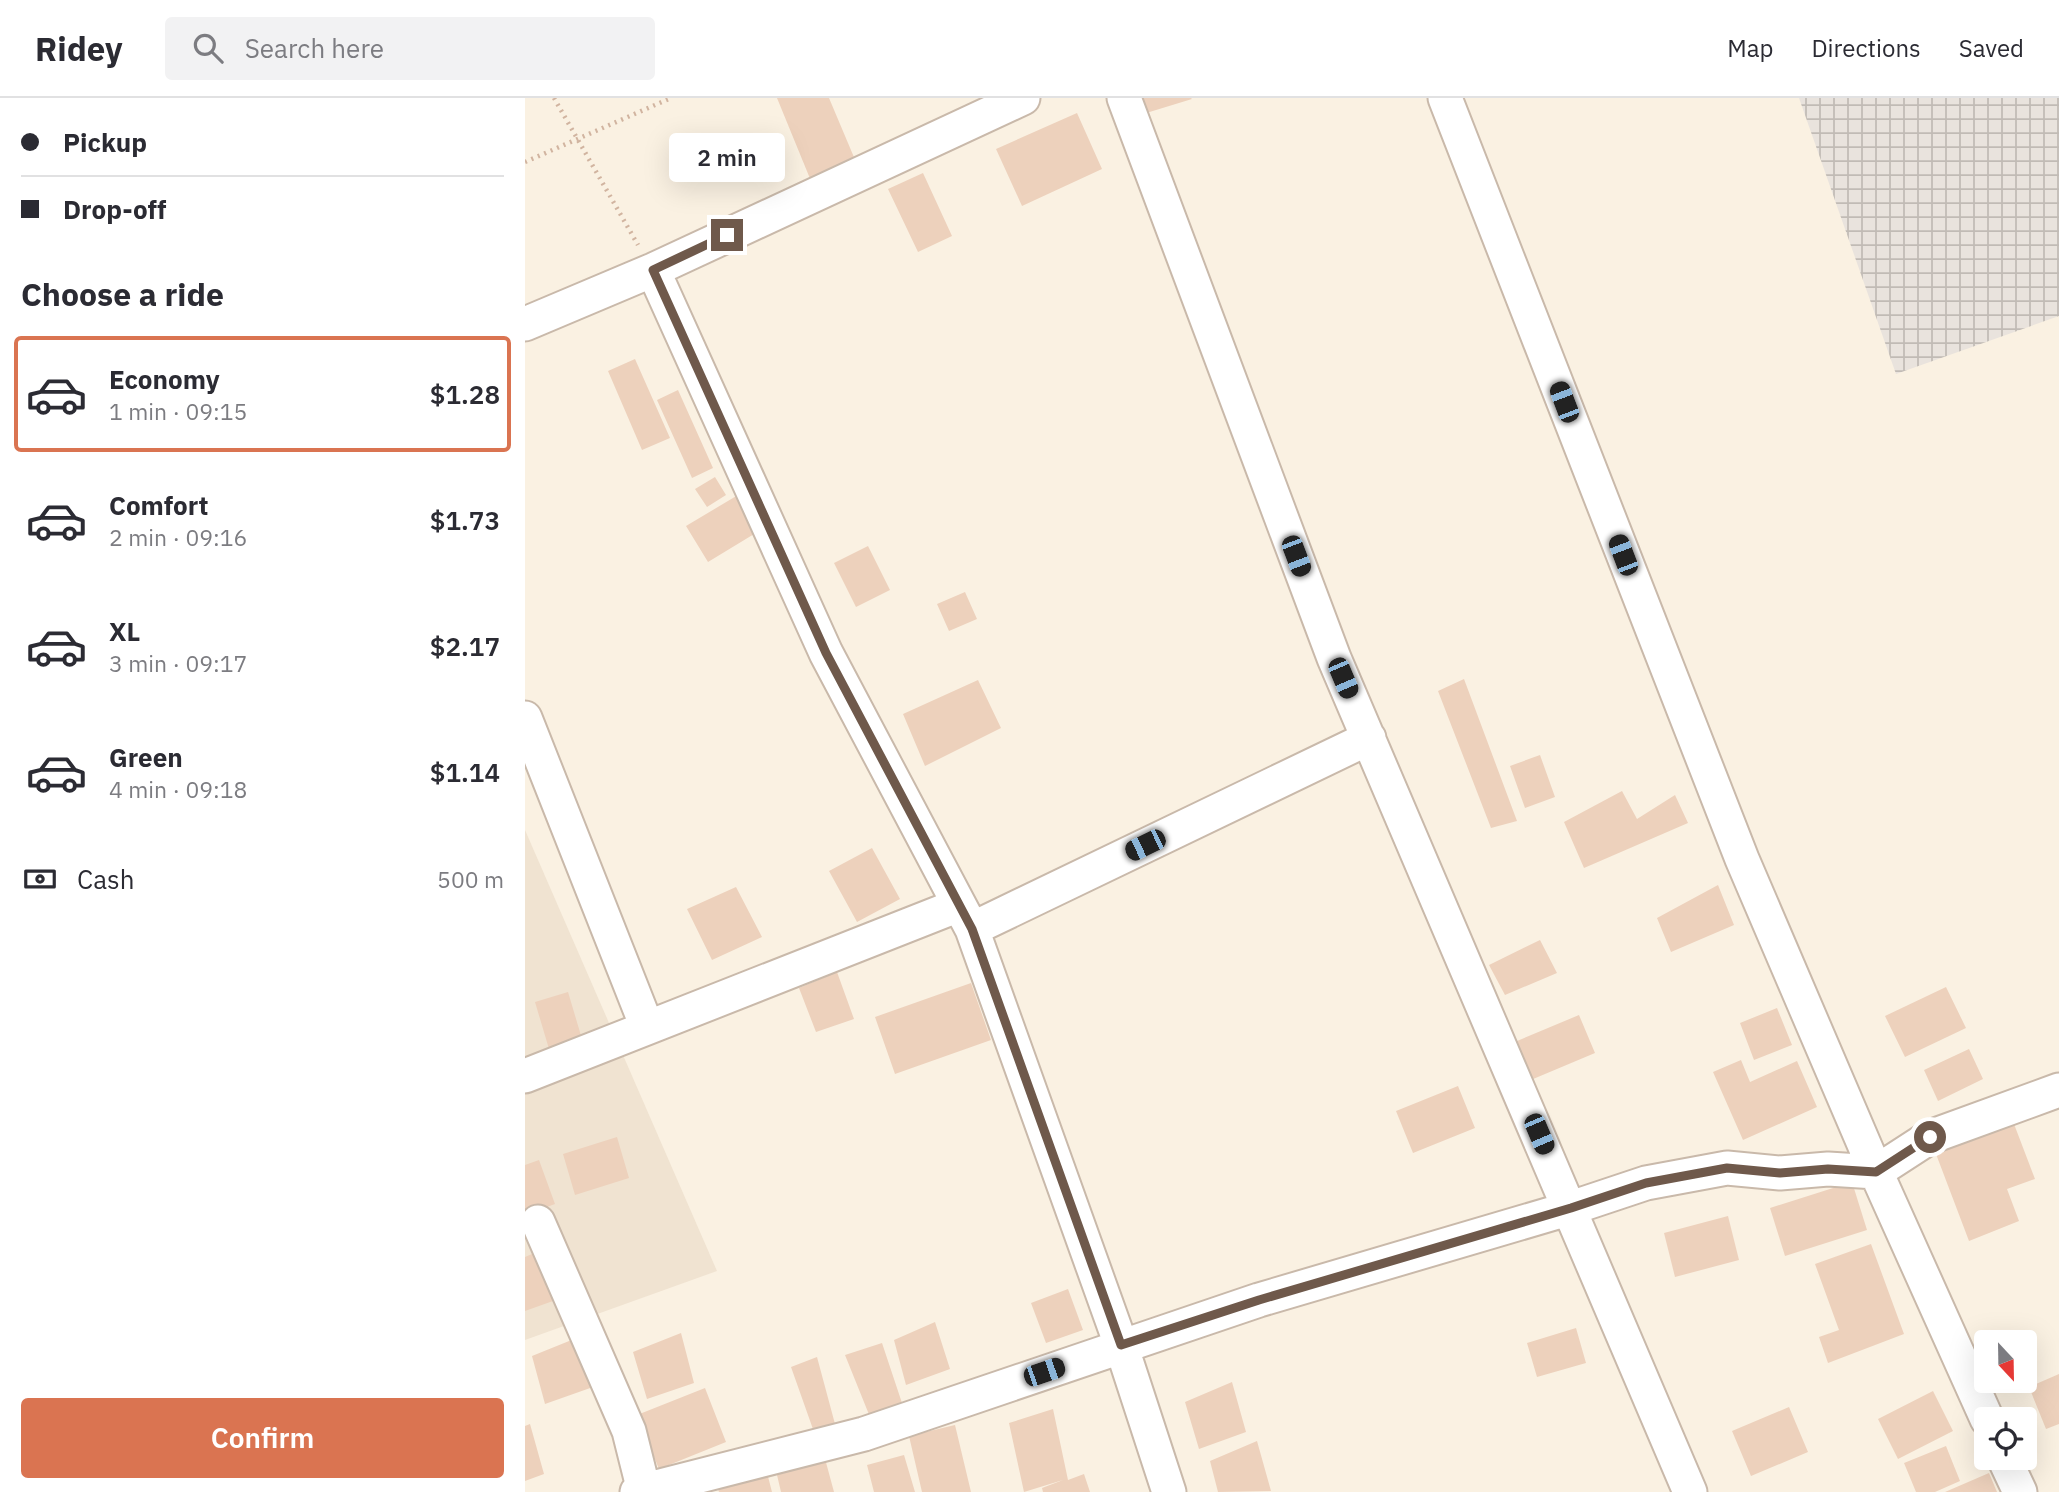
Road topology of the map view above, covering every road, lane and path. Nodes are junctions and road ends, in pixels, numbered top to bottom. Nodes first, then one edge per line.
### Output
1 (554, 98) edge
2 (671, 98) edge
3 (1023, 98) edge
4 (1124, 98) edge
5 (1445, 98) edge
6 (576, 139) junction
7 (525, 162) edge
8 (653, 270) junction
9 (525, 324) edge
10 (525, 718) edge
11 (1369, 738) junction
12 (965, 917) junction
13 (647, 1027) junction
14 (525, 1076) edge
15 (2059, 1090) edge
16 (1876, 1172) junction
17 (1571, 1208) junction
18 (538, 1222) dead end
19 (1121, 1345) junction
20 (1982, 1407) edge
21 (2010, 1470) edge
22 (640, 1491) edge
23 (1169, 1492) edge
24 (1690, 1492) edge
25 (2020, 1492) edge

1 - 6 path
2 - 6 path
3 - 8 street
4 - 11 street
5 - 16 street
6 - 7 path
6 - 8 path
8 - 9 street
8 - 12 street
10 - 13 street
11 - 12 street
11 - 17 street
12 - 13 street
12 - 19 street
13 - 14 street
15 - 16 street
16 - 17 street
16 - 20 street
17 - 19 street
17 - 24 street
18 - 22 street
19 - 22 street
19 - 23 street
21 - 25 street

